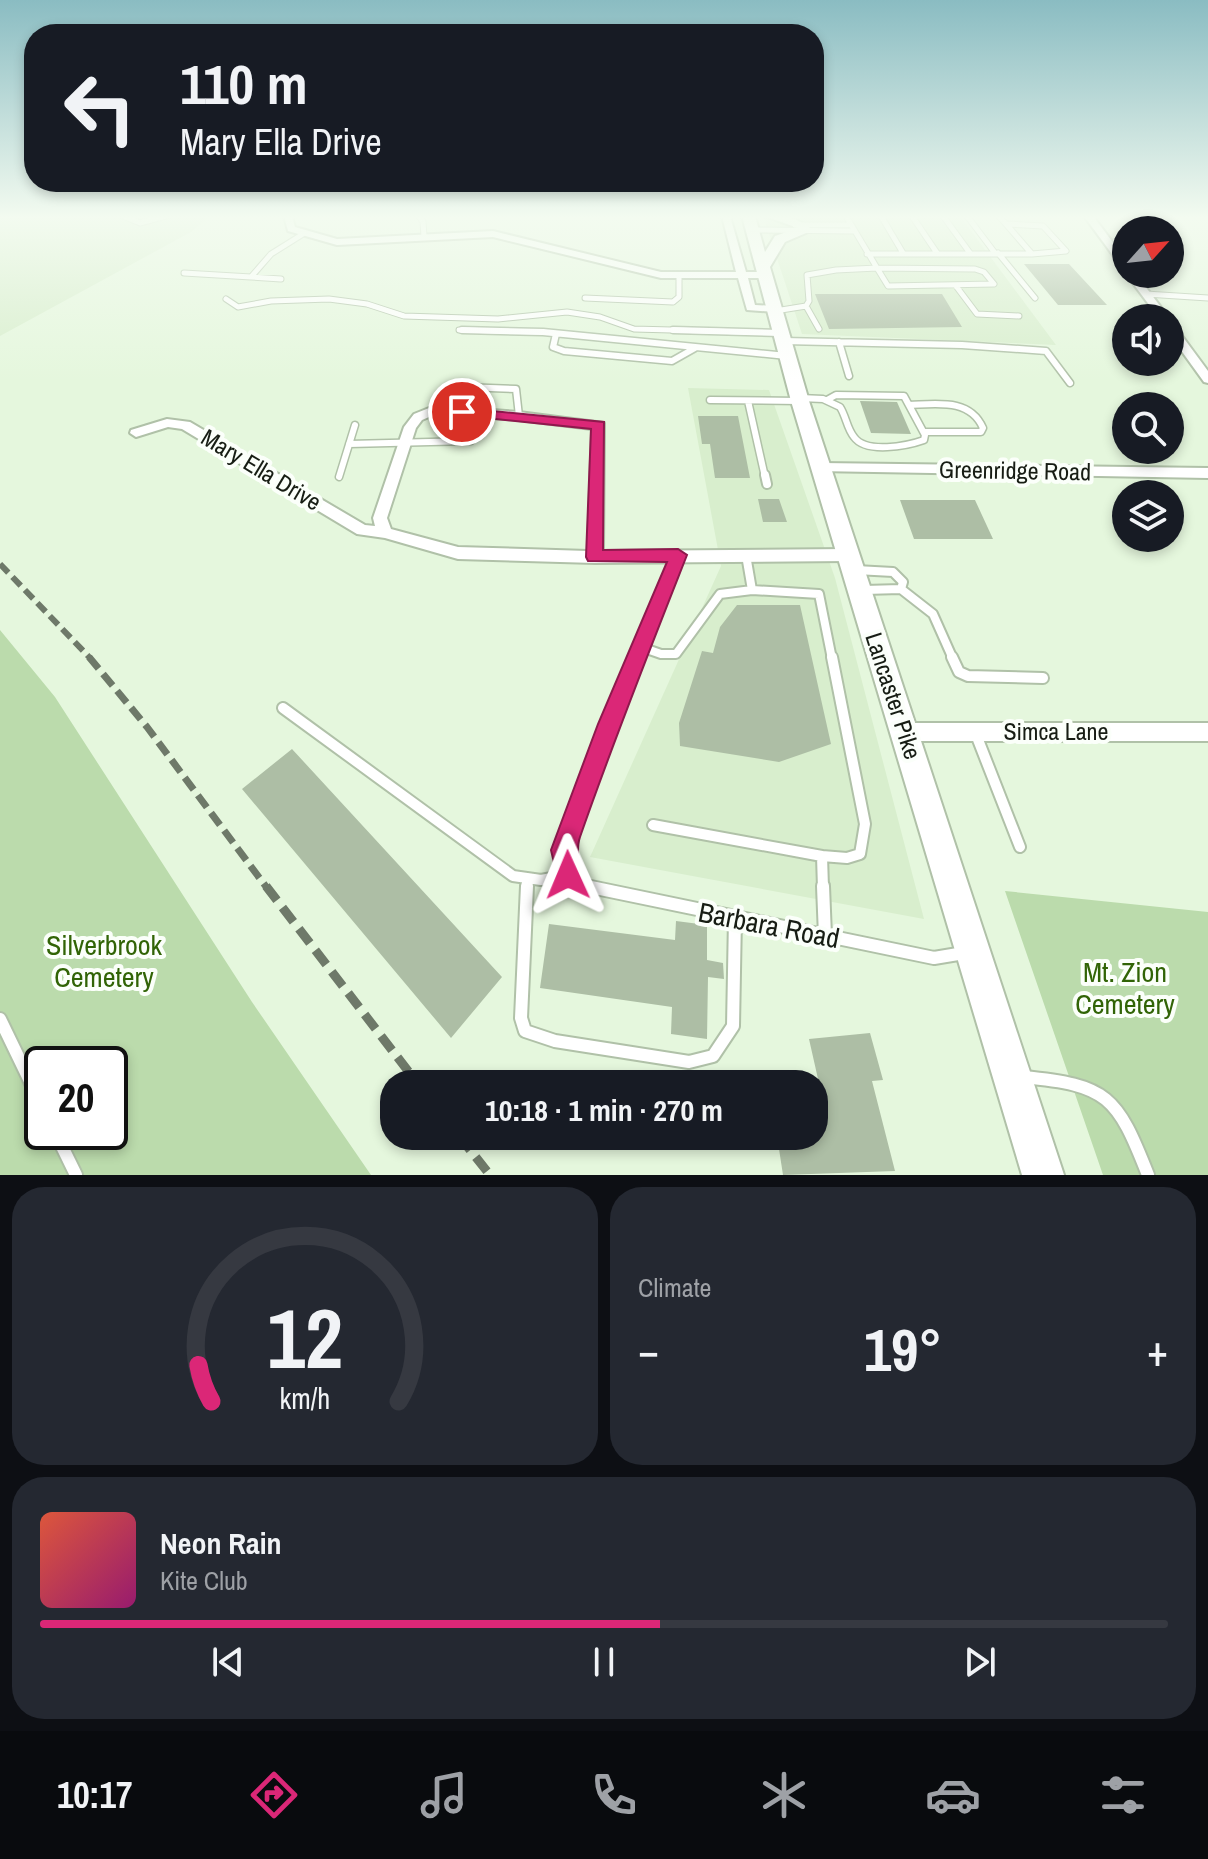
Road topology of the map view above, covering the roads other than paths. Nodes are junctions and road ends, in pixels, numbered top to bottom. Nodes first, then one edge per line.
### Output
1 (878, 270) edge
2 (256, 271) edge
3 (643, 271) edge
4 (850, 271) edge
5 (980, 271) edge
6 (1012, 271) edge
7 (757, 272) joint
8 (184, 273) dead end
9 (679, 275) junction
10 (251, 277) junction
11 (281, 279) dead end
12 (956, 286) junction
13 (1142, 288) edge
14 (1146, 294) junction
15 (585, 298) dead end
16 (1035, 298) dead end
17 (1208, 298) edge
18 (226, 299) dead end
19 (1154, 304) edge
20 (806, 306) junction
21 (1019, 316) dead end
22 (819, 329) dead end
23 (459, 330) dead end
24 (780, 330) junction
25 (556, 334) junction
26 (839, 342) junction
27 (1184, 346) edge
28 (695, 348) junction
29 (849, 376) dead end
30 (1208, 379) edge
31 (1070, 383) dead end
32 (463, 387) dead end
33 (710, 400) dead end
34 (808, 400) junction
35 (748, 401) junction
36 (909, 405) junction
37 (519, 416) junction
38 (355, 425) dead end
39 (924, 432) junction
40 (136, 433) dead end
41 (471, 441) dead end
42 (349, 444) junction
43 (404, 444) junction
44 (821, 468) junction
45 (1208, 473) edge
46 (339, 477) dead end
47 (767, 484) dead end
48 (385, 533) junction
49 (678, 555) junction
50 (746, 555) junction
51 (595, 557) junction
52 (853, 572) junction
53 (901, 589) junction
54 (752, 590) junction
55 (641, 647) junction
56 (1043, 678) dead end
57 (283, 708) dead end
58 (904, 732) junction
59 (975, 732) junction
60 (1208, 732) edge
61 (653, 825) dead end
62 (1020, 847) dead end
63 (822, 856) junction
64 (568, 875) junction
65 (527, 878) junction
66 (735, 918) junction
67 (825, 936) junction
68 (973, 951) junction
69 (0, 1019) edge
70 (24, 1069) edge
71 (1012, 1076) junction
72 (64, 1150) edge
73 (76, 1175) edge
74 (1043, 1175) edge
75 (1148, 1175) edge

1 - 12 lane
2 - 10 lane
3 - 9 street
4 - 20 lane
5 - 12 lane
6 - 16 lane
7 - 9 street
7 - 24 main road, Lancaster Pike
8 - 10 lane
9 - 15 lane
10 - 11 lane
12 - 21 lane
13 - 14 street
14 - 17 lane
14 - 19 street
18 - 24 lane
20 - 22 lane
20 - 24 lane
23 - 25 lane
24 - 26 lane
24 - 28 lane
24 - 34 main road, Lancaster Pike
25 - 28 lane
25 - 28 lane
26 - 29 lane
26 - 31 lane
27 - 30 street
32 - 37 lane
33 - 35 lane
34 - 35 lane
34 - 36 lane
34 - 39 lane
34 - 44 main road, Lancaster Pike
35 - 47 lane
36 - 39 lane
36 - 39 lane
37 - 43 street
37 - 51 street
38 - 42 lane
40 - 48 street, Mary Ella Drive
41 - 43 lane
42 - 43 lane
42 - 46 lane
43 - 48 street
44 - 45 street, Greenridge Road
44 - 52 main road, Lancaster Pike
48 - 51 street, Mary Ella Drive
49 - 50 street, Mary Ella Drive
49 - 51 street, Mary Ella Drive
49 - 55 lane
50 - 52 street, Mary Ella Drive
50 - 54 lane
52 - 53 lane
52 - 53 lane
52 - 58 main road, Lancaster Pike
53 - 56 lane
54 - 55 lane
54 - 63 lane
55 - 64 lane
57 - 65 lane
58 - 59 street, Simca Lane
58 - 68 main road, Lancaster Pike
59 - 60 street, Simca Lane
59 - 62 lane
61 - 63 lane
63 - 67 lane
64 - 65 lane
64 - 66 lane, Barbara Road
65 - 66 lane
66 - 67 lane, Barbara Road
67 - 68 lane, Barbara Road
68 - 71 main road, Lancaster Pike
69 - 70 lane
71 - 74 main road, Lancaster Pike
71 - 75 lane
72 - 73 lane

